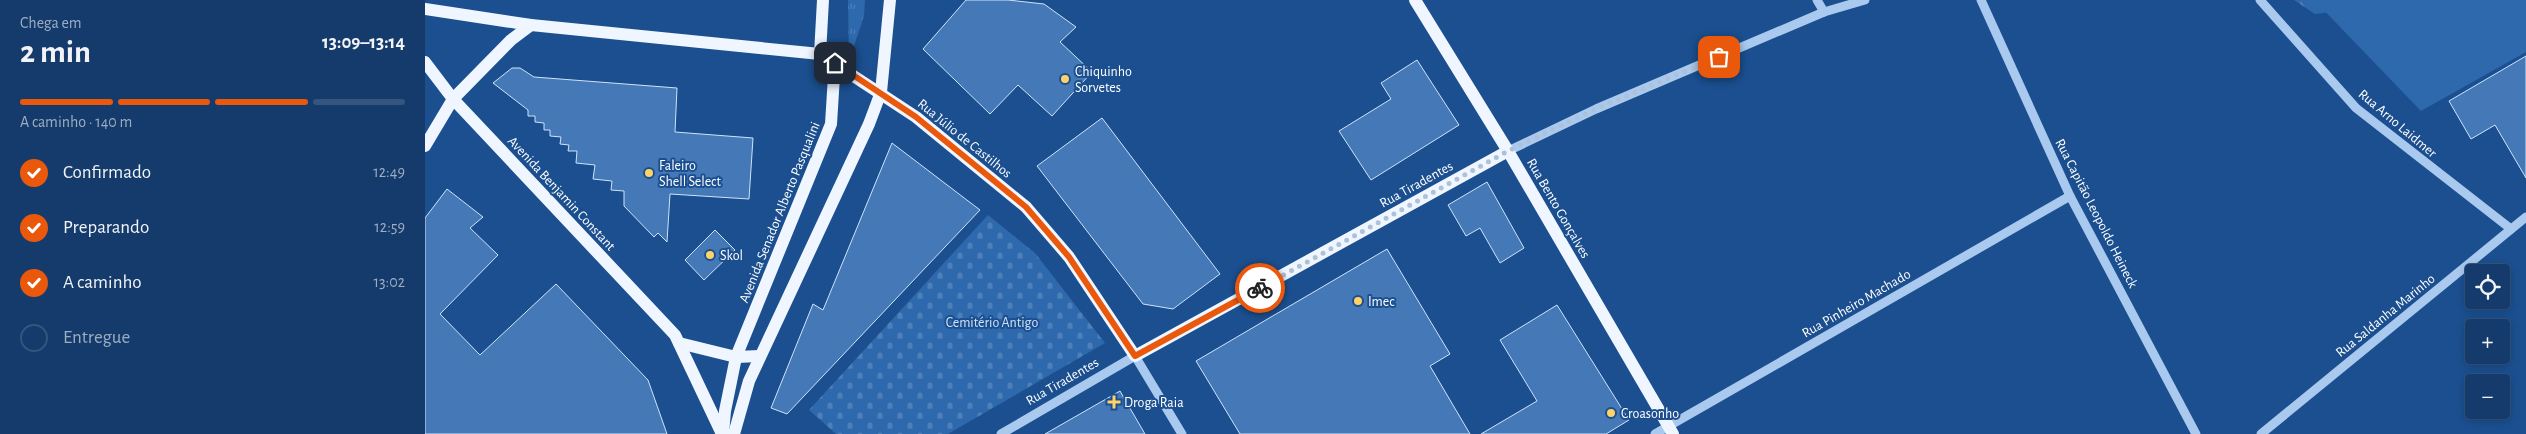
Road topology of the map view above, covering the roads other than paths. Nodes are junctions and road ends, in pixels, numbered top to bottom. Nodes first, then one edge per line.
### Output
1 (823, 0) edge
2 (891, 0) edge
3 (1415, 0) edge
4 (1817, 0) edge
5 (1865, 0) edge
6 (1981, 0) edge
7 (2260, 0) edge
8 (425, 8) edge
9 (1824, 12) junction
10 (531, 25) junction
11 (820, 54) junction
12 (425, 62) edge
13 (881, 92) junction
14 (453, 99) junction
15 (425, 146) edge
16 (1508, 151) junction
17 (2070, 196) junction
18 (2526, 217) edge
19 (2511, 229) junction
20 (679, 343) junction
21 (760, 356) junction
22 (1135, 356) junction
23 (737, 357) junction
24 (1671, 430) edge
25 (723, 434) edge
26 (734, 434) edge
27 (1001, 434) edge
28 (1182, 434) edge
29 (1655, 434) edge
30 (2196, 434) edge
31 (2261, 434) edge

1 - 11 main road
2 - 13 main road
3 - 16 main road, Rua Bento Gonçalves
4 - 9 street
5 - 9 street, Rua Tiradentes
6 - 17 street, Rua Capitão Leopoldo Heineck
7 - 19 street, Rua Arno Laidmer
8 - 10 main road, Rua Júlio de Castilhos
9 - 16 street, Rua Tiradentes
10 - 11 main road, Rua Júlio de Castilhos
10 - 14 main road
11 - 13 main road, Rua Júlio de Castilhos
11 - 23 main road, Avenida Senador Alberto Pasqualini
12 - 14 main road, Avenida Benjamin Constant
13 - 21 main road
13 - 22 main road, Rua Júlio de Castilhos
14 - 15 main road
14 - 20 main road, Avenida Benjamin Constant
16 - 22 main road, Rua Tiradentes
16 - 24 main road, Rua Bento Gonçalves
17 - 24 street, Rua Pinheiro Machado
17 - 30 street, Rua Capitão Leopoldo Heineck
18 - 19 street, Rua Saldanha Marinho
19 - 31 street, Rua Saldanha Marinho
20 - 23 main road
20 - 25 main road, Avenida Benjamin Constant
21 - 23 main road
21 - 26 main road
22 - 27 street, Rua Tiradentes
22 - 28 street, Rua Júlio de Castilhos
23 - 25 main road, Avenida Senador Alberto Pasqualini
24 - 29 street, Rua Pinheiro Machado

